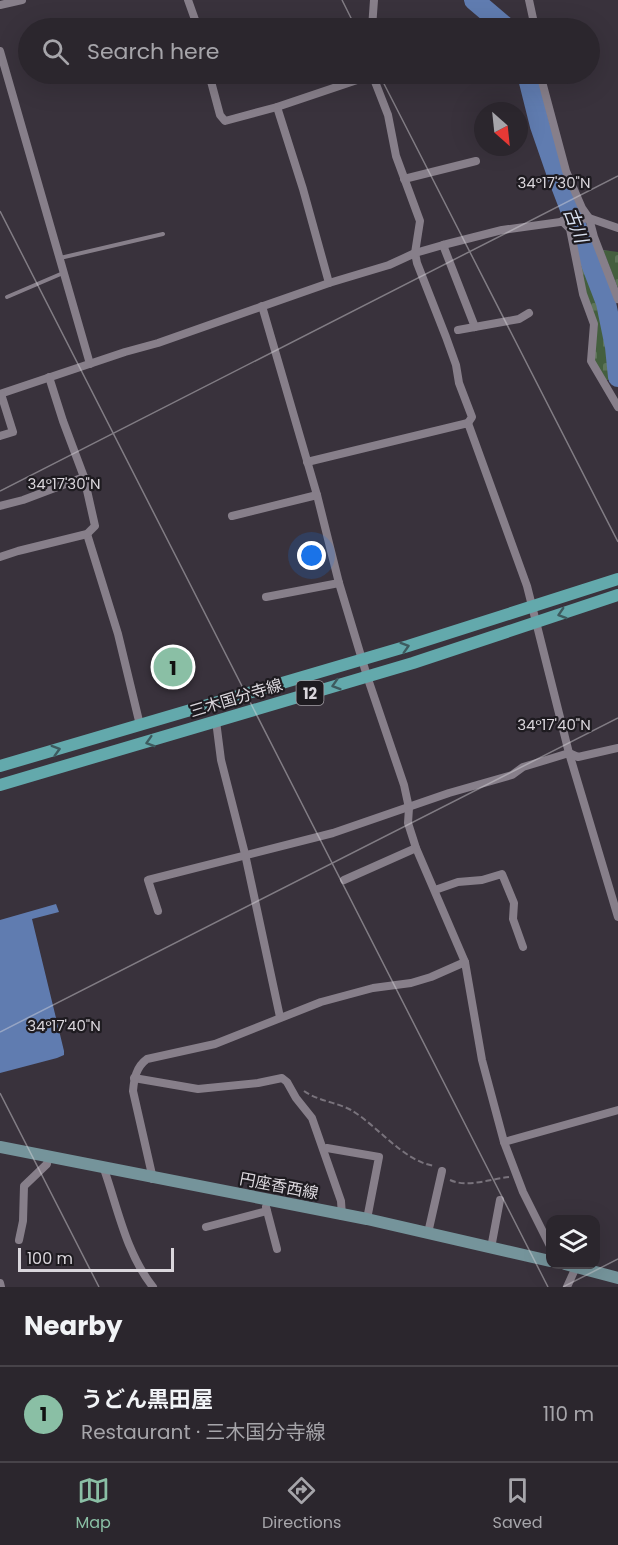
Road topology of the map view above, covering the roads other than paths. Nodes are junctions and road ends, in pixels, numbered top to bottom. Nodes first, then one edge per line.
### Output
1 (22, 0) edge
2 (188, 0) edge
3 (374, 0) edge
4 (529, 0) edge
5 (0, 5) edge
6 (194, 18) edge
7 (373, 18) edge
8 (533, 18) edge
9 (0, 51) edge
10 (211, 84) edge
11 (343, 84) edge
12 (376, 84) edge
13 (543, 84) edge
14 (277, 107) junction
15 (476, 161) dead end
16 (404, 179) junction
17 (586, 218) junction
18 (565, 221) junction
19 (618, 228) edge
20 (163, 234) dead end
21 (443, 245) junction
22 (415, 254) junction
23 (59, 258) junction
24 (64, 273) junction
25 (329, 283) junction
26 (7, 297) dead end
27 (618, 299) edge
28 (262, 306) junction
29 (529, 313) dead end
30 (475, 327) junction
31 (458, 330) dead end
32 (90, 364) junction
33 (49, 377) junction
34 (1, 394) edge
35 (618, 407) edge
36 (468, 423) junction
37 (0, 436) edge
38 (307, 462) junction
39 (84, 477) junction
40 (317, 495) junction
41 (0, 506) edge
42 (232, 516) dead end
43 (87, 534) junction
44 (0, 557) edge
45 (618, 579) edge
46 (339, 583) junction
47 (618, 595) edge
48 (266, 597) dead end
49 (532, 606) junction
50 (536, 622) junction
51 (362, 660) junction
52 (367, 676) junction
53 (216, 721) junction
54 (140, 725) junction
55 (618, 748) edge
56 (569, 753) junction
57 (0, 766) edge
58 (0, 785) edge
59 (409, 808) junction
60 (416, 848) junction
61 (245, 854) junction
62 (344, 880) dead end
63 (435, 890) junction
64 (158, 910) dead end
65 (618, 917) edge
66 (523, 947) dead end
67 (465, 962) junction
68 (280, 1017) junction
69 (134, 1078) junction
70 (618, 1110) edge
71 (504, 1142) junction
72 (0, 1148) edge
73 (327, 1148) dead end
74 (48, 1157) junction
75 (104, 1169) junction
76 (442, 1171) road end
77 (153, 1179) junction
78 (500, 1200) dead end
79 (266, 1205) junction
80 (342, 1216) junction
81 (367, 1219) junction
82 (206, 1227) dead end
83 (428, 1233) junction
84 (546, 1238) edge
85 (19, 1240) dead end
86 (491, 1248) junction
87 (277, 1249) dead end
88 (546, 1260) edge
89 (570, 1269) edge
90 (582, 1269) edge
91 (618, 1278) edge
92 (153, 1287) edge
93 (567, 1287) edge

1 - 5 street
2 - 6 street
3 - 7 street
4 - 8 street
9 - 23 street
10 - 14 street
11 - 14 street
12 - 16 street
13 - 17 street
14 - 25 street
15 - 16 street
16 - 22 street
17 - 18 street
17 - 19 street
17 - 27 street
18 - 21 street
18 - 35 street
20 - 23 lane
21 - 22 street
21 - 30 street
22 - 25 street
22 - 36 street
23 - 24 street
24 - 26 lane
24 - 32 street
25 - 28 street
28 - 32 street
28 - 38 street
29 - 30 street
30 - 31 street
32 - 33 street
33 - 34 street
33 - 39 street
34 - 37 street
36 - 38 street
36 - 49 street
38 - 40 street
39 - 41 street
39 - 43 street
40 - 42 street
40 - 46 street
43 - 44 street
43 - 54 street
45 - 49 main road, 三木国分寺線 / 12
46 - 48 street
46 - 51 street
47 -> 50 main road, 三木国分寺線 / 12
49 - 50 street
51 -> 49 main road, 三木国分寺線 / 12
50 - 52 main road, 三木国分寺線 / 12
50 - 56 street
51 - 52 street
51 - 54 main road, 三木国分寺線 / 12
52 -> 53 main road, 三木国分寺線 / 12
52 - 59 street
53 -> 58 main road, 三木国分寺線 / 12
53 - 61 street
57 -> 54 main road, 三木国分寺線 / 12
55 - 56 street
56 - 59 street
56 - 65 street
59 - 60 street
59 - 61 street
60 - 62 street
60 - 63 street
61 - 64 street
61 - 68 street
63 - 66 street
63 - 67 street
67 - 68 street
67 - 71 street
68 - 69 street
69 - 77 street
69 - 80 street
70 - 71 street
71 - 84 street
72 - 74 main road, 円座香西線
73 - 81 street
74 - 75 main road, 円座香西線
74 - 85 street
75 - 77 main road, 円座香西線
75 - 92 street
76 - 83 street
77 - 79 main road, 円座香西線
78 - 86 street
79 - 80 main road, 円座香西線
79 - 82 street
79 - 87 street
80 - 81 main road, 円座香西線
81 - 83 main road, 円座香西線
83 - 86 main road, 円座香西線
86 - 88 main road, 円座香西線
89 - 93 street
90 - 91 main road

